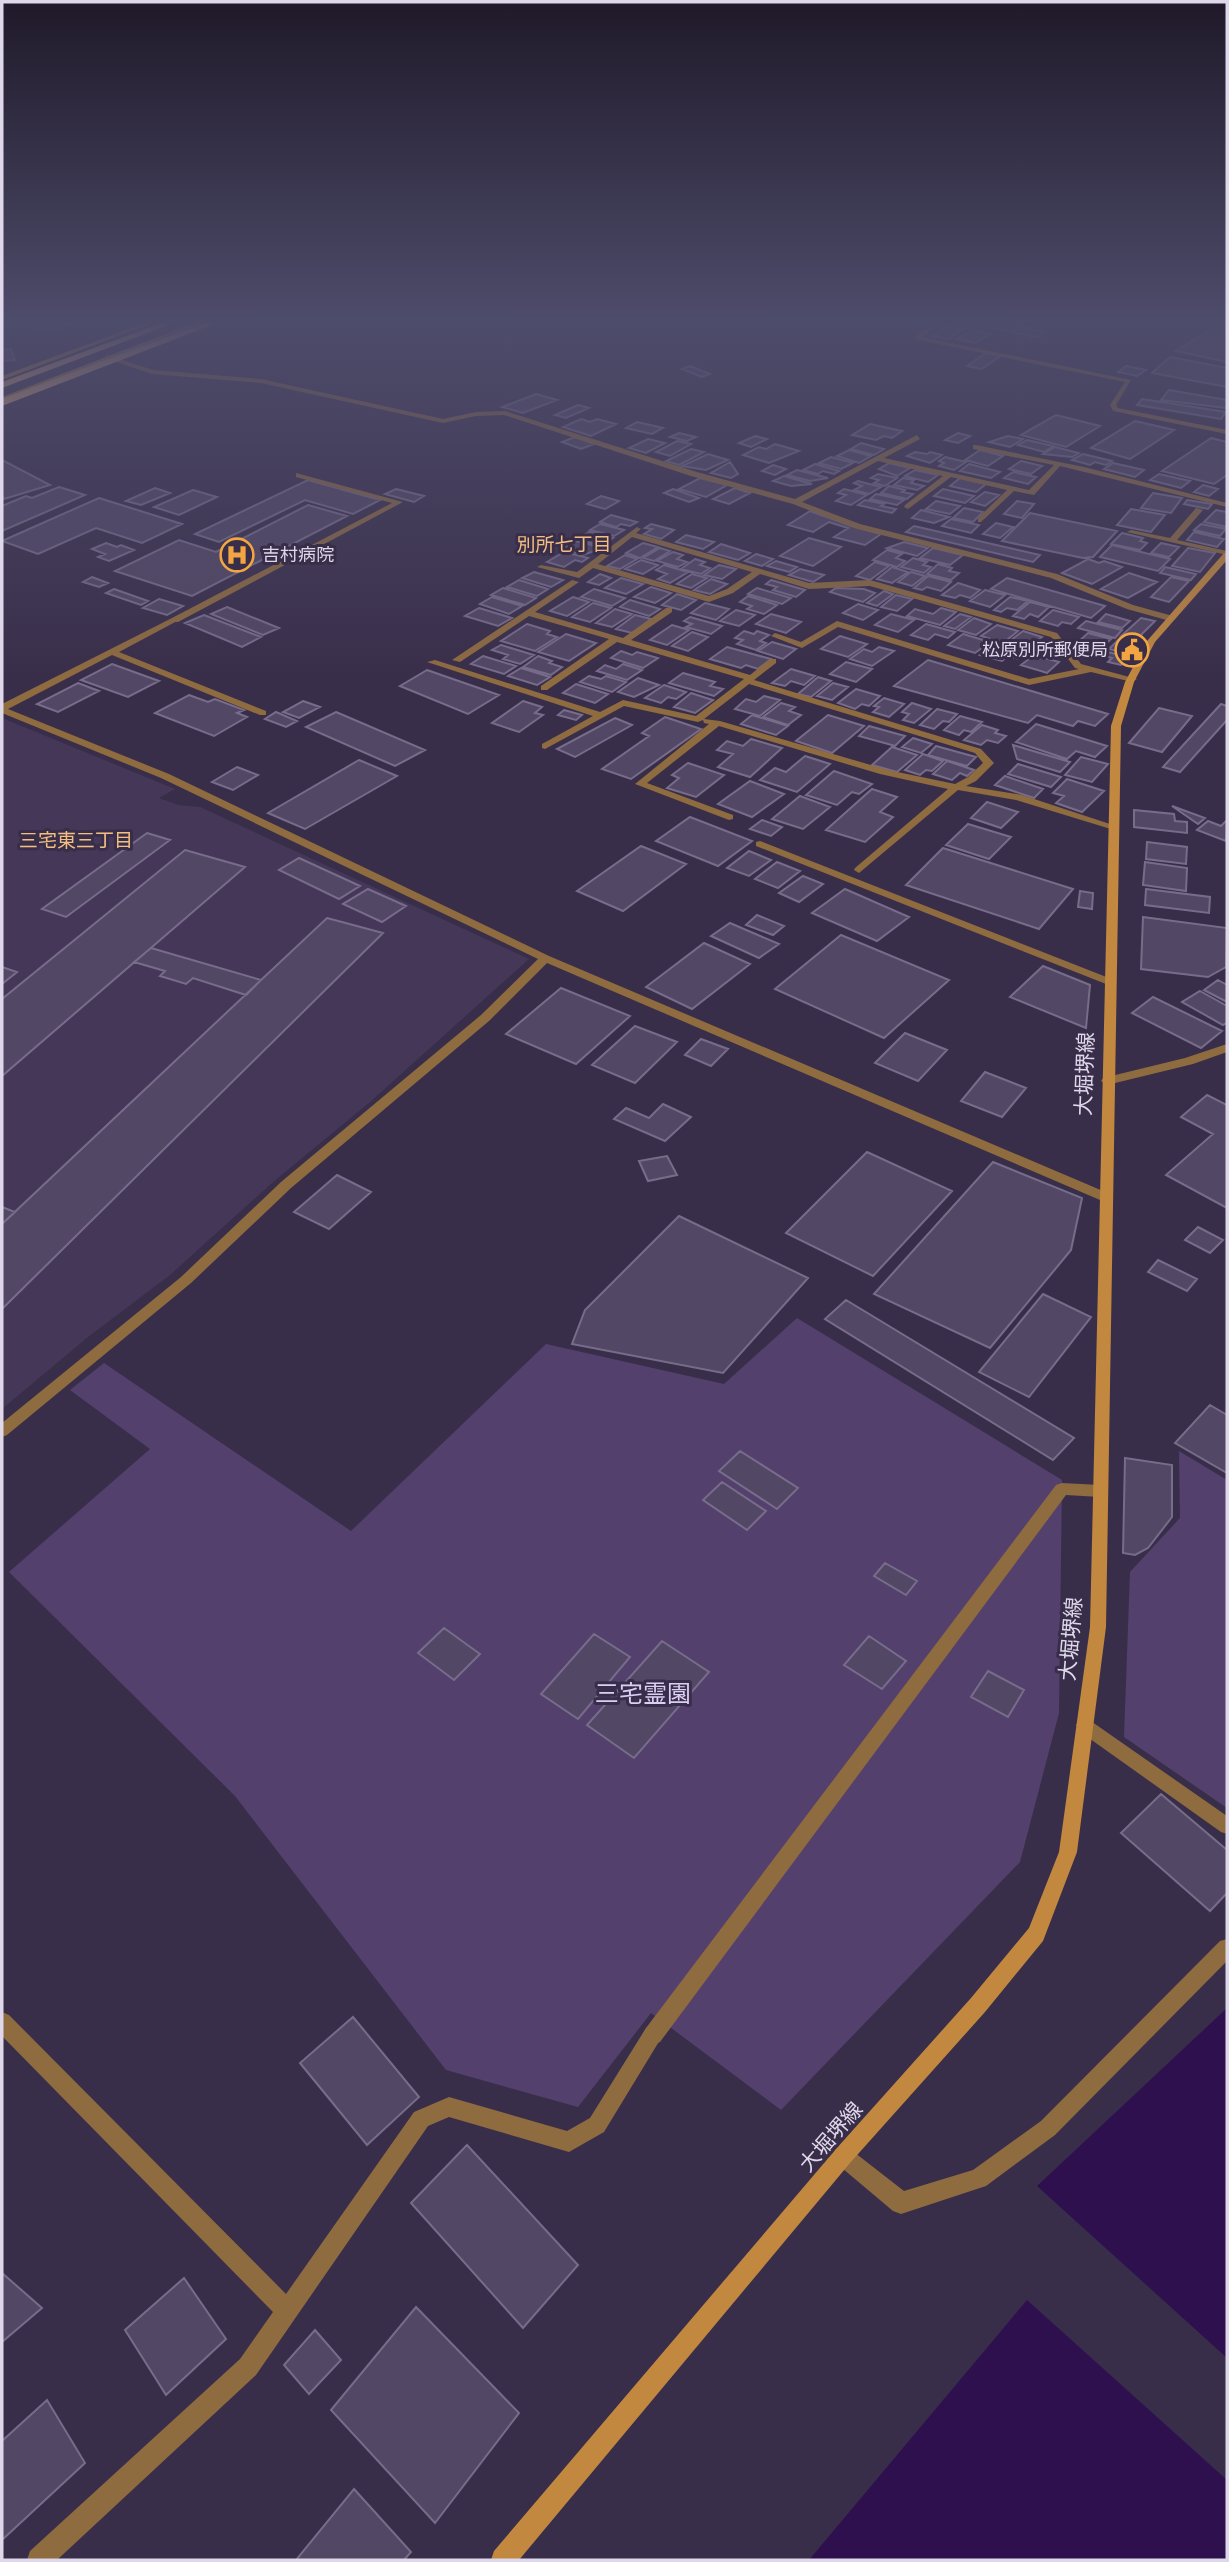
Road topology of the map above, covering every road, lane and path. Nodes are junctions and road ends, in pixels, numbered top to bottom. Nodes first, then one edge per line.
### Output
1 (597, 443) edge
2 (907, 443) edge
3 (976, 447) dead end
4 (879, 459) junction
5 (1057, 466) junction
6 (950, 474) junction
7 (299, 475) dead end
8 (1013, 488) junction
9 (796, 502) junction
10 (1227, 505) edge
11 (908, 506) dead end
12 (1199, 510) dead end
13 (981, 520) dead end
14 (639, 527) dead end
15 (1131, 532) dead end
16 (630, 534) junction
17 (1172, 541) junction
18 (1227, 554) edge
19 (591, 565) junction
20 (541, 567) dead end
21 (758, 572) junction
22 (575, 582) dead end
23 (669, 610) dead end
24 (528, 613) junction
25 (1170, 618) junction
26 (775, 636) dead end
27 (620, 640) junction
28 (112, 652) junction
29 (457, 660) dead end
30 (773, 661) dead end
31 (432, 662) dead end
32 (1089, 670) junction
33 (1132, 679) junction
34 (749, 680) junction
35 (544, 688) dead end
36 (2, 709) edge
37 (263, 713) dead end
38 (601, 715) junction
39 (698, 719) junction
40 (717, 723) junction
41 (545, 746) dead end
42 (956, 787) junction
43 (729, 817) dead end
44 (1114, 827) junction
45 (760, 844) dead end
46 (859, 870) dead end
47 (545, 958) junction
48 (1110, 982) junction
49 (1227, 1048) edge
50 (1107, 1080) junction
51 (1105, 1197) junction
52 (2, 1431) edge
53 (1100, 1491) junction
54 (1085, 1726) junction
55 (1227, 1826) edge
56 (1227, 1948) edge
57 (2, 2022) edge
58 (843, 2155) junction
59 (287, 2311) junction
60 (39, 2560) edge
61 (503, 2560) edge

1 - 9 street
2 - 4 street
3 - 5 street
4 - 6 street
4 - 9 street
5 - 8 street
5 - 10 street
6 - 8 street
6 - 11 street
7 - 28 street
8 - 13 street
9 - 25 street
12 - 17 street
14 - 16 street
15 - 17 street
16 - 19 street
16 - 21 street
17 - 18 street
18 - 25 main road, 大堀堺線
19 - 20 street
19 - 21 street
21 - 32 street
22 - 24 street
23 - 27 street
24 - 27 street
24 - 29 street
25 - 33 main road, 大堀堺線
26 - 32 street
27 - 34 street
27 - 35 street
28 - 36 street
28 - 37 street
30 - 34 street
31 - 38 street
32 - 33 street
33 - 44 main road, 大堀堺線
34 - 39 street
34 - 42 street
36 - 47 street
38 - 39 street
38 - 41 street
39 - 40 street
40 - 42 street
40 - 43 street
42 - 44 street
42 - 46 street
44 - 48 main road, 大堀堺線
45 - 48 street
47 - 51 street
47 - 52 street
48 - 50 main road, 大堀堺線
49 - 50 street
50 - 51 main road, 大堀堺線
51 - 53 main road, 大堀堺線
53 - 54 main road, 大堀堺線
53 - 59 street
54 - 55 street
54 - 58 main road, 大堀堺線
56 - 58 street
57 - 59 street
58 - 61 main road, 大堀堺線
59 - 60 street

